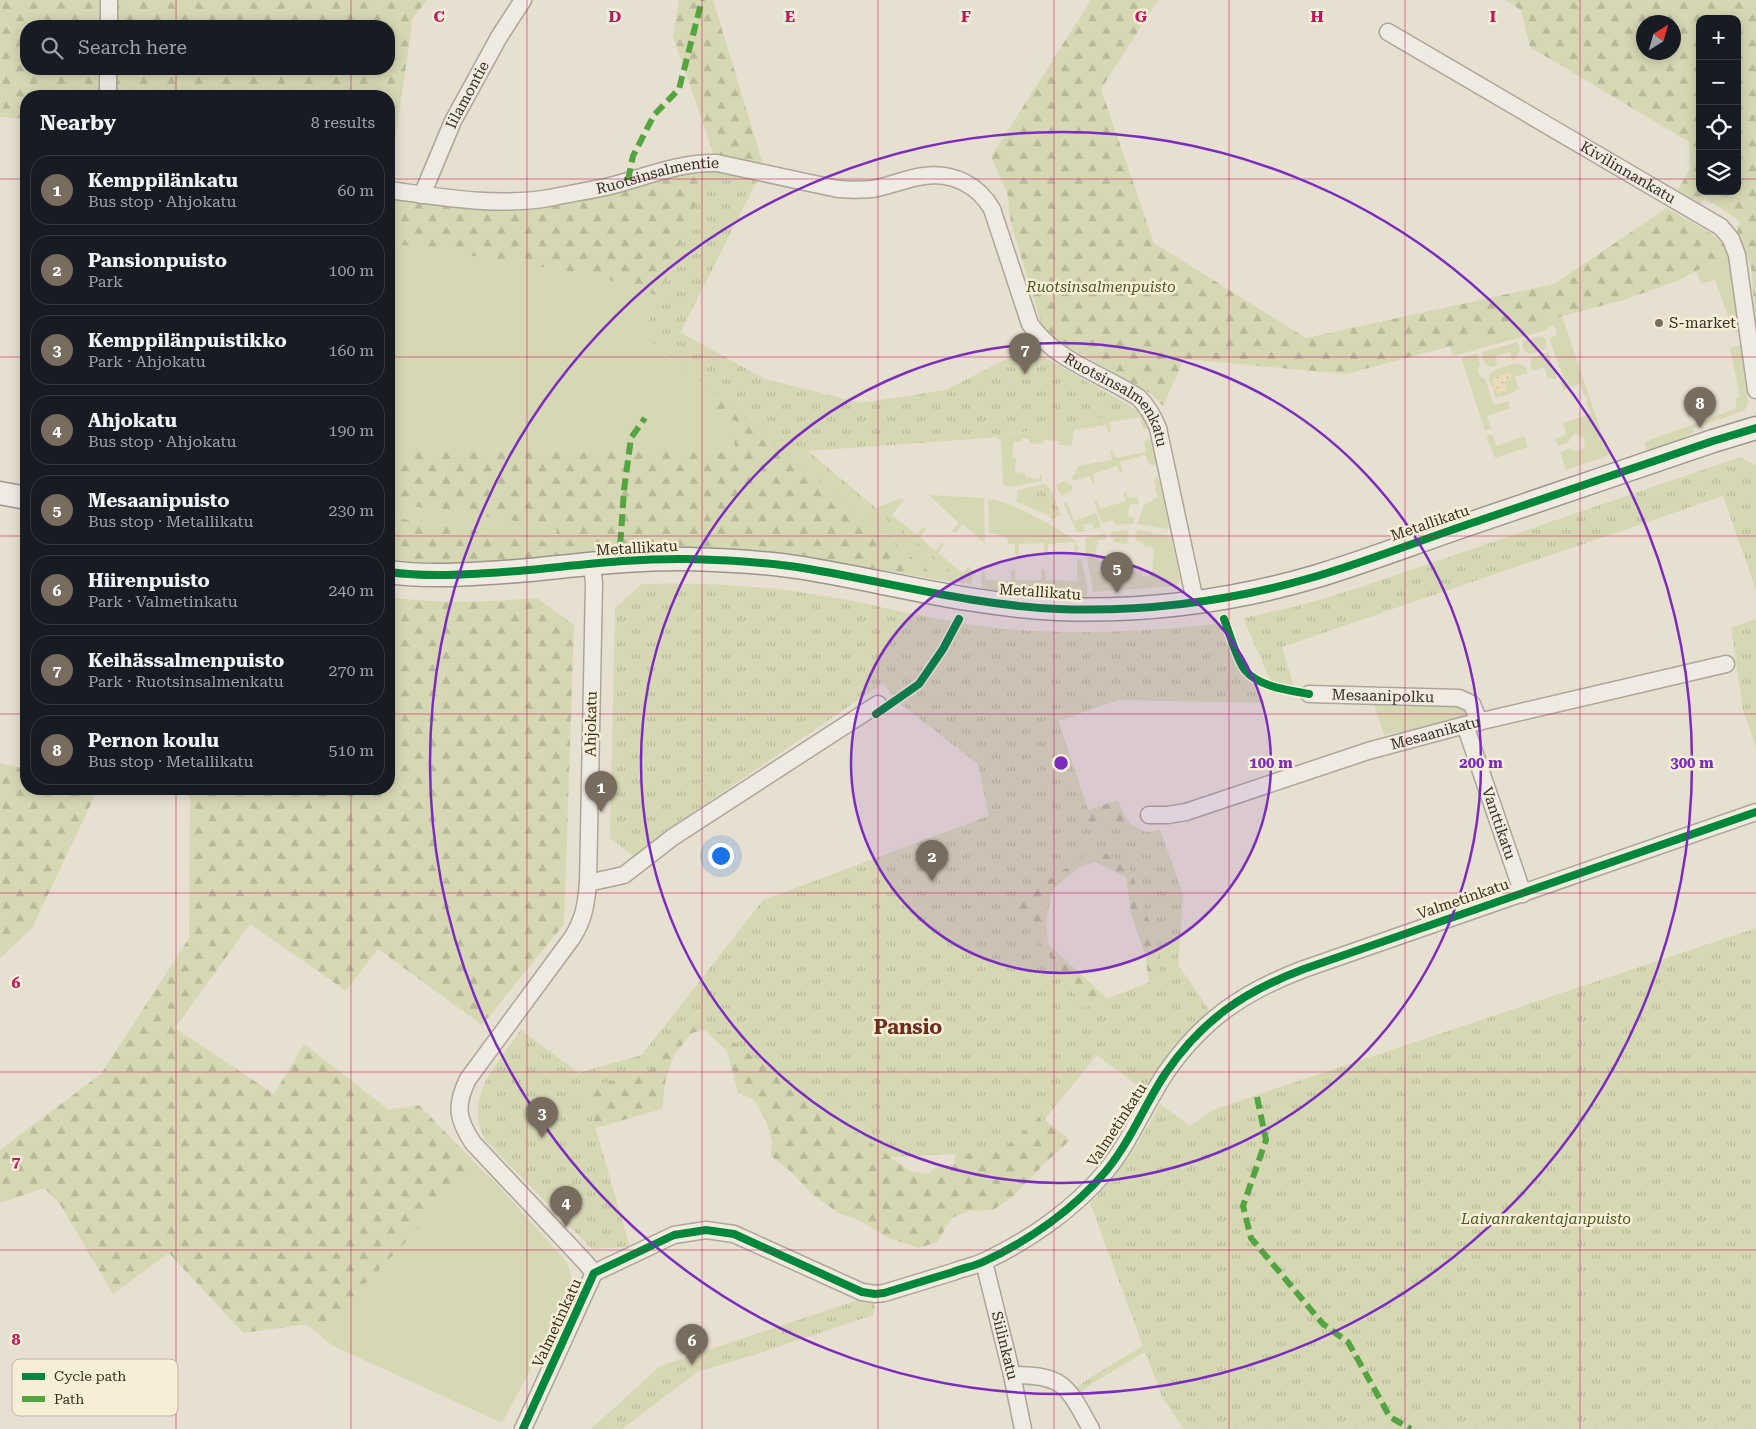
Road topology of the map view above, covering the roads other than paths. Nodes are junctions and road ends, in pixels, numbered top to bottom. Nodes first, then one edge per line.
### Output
1 (109, 0) edge
2 (523, 0) edge
3 (109, 20) edge
4 (1388, 32) dead end
5 (108, 75) edge
6 (108, 90) edge
7 (925, 175) joint
8 (395, 191) edge
9 (422, 195) junction
10 (1756, 390) edge
11 (1756, 428) edge
12 (0, 493) edge
13 (20, 496) edge
14 (592, 564) junction
15 (395, 573) edge
16 (1195, 601) junction
17 (1726, 664) dead end
18 (1309, 694) dead end
19 (878, 704) dead end
20 (1472, 723) junction
21 (1756, 812) edge
22 (1150, 815) dead end
23 (588, 883) junction
24 (1523, 894) junction
25 (984, 1262) junction
26 (594, 1274) junction
27 (1012, 1375) junction
28 (523, 1429) edge
29 (1023, 1429) edge
30 (1091, 1429) edge

1 - 3 street
2 - 9 street, Iilamontie
4 - 10 street, Kivilinnankatu
5 - 6 street
7 - 9 street, Ruotsinsalmentie
7 - 16 street, Ruotsinsalmenkatu
8 - 9 street, Ruotsinsalmentie
11 - 16 street, Metallikatu
12 - 13 street
14 - 15 street, Metallikatu
14 - 16 street, Metallikatu
14 - 23 street, Ahjokatu
17 - 20 street, Mesaanikatu
18 - 20 street, Mesaanipolku
19 - 23 street
20 - 22 street, Mesaanikatu
20 - 24 street, Vanttikatu
21 - 24 street, Valmetinkatu
23 - 26 street, Ahjokatu
24 - 25 street, Valmetinkatu
25 - 26 street, Valmetinkatu
25 - 27 street, Siilinkatu
26 - 28 street, Valmetinkatu
27 - 29 street, Siilinkatu
27 - 30 street

